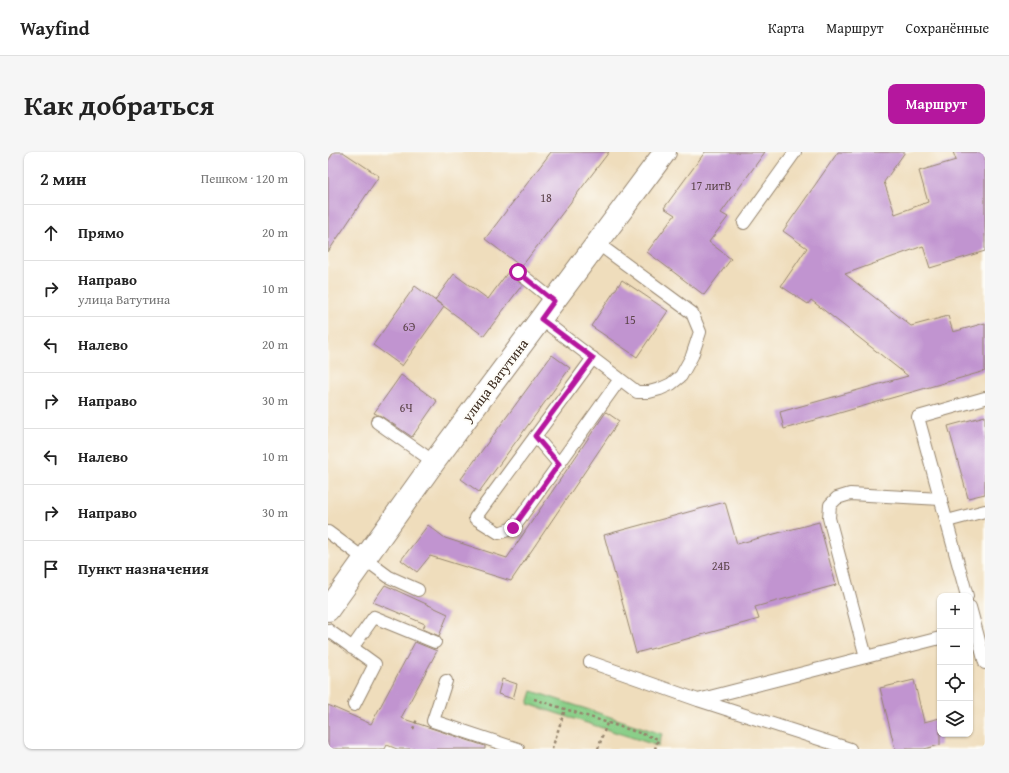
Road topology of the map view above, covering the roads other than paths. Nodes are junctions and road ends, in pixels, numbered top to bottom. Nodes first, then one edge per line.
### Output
1 (665, 152) edge
2 (789, 154) edge
3 (744, 223) dead end
4 (597, 243) junction
5 (518, 272) dead end
6 (554, 301) junction
7 (541, 319) junction
8 (593, 358) junction
9 (620, 379) junction
10 (985, 398) edge
11 (377, 422) dead end
12 (535, 436) junction
13 (434, 462) junction
14 (559, 464) junction
15 (941, 499) junction
16 (985, 511) edge
17 (947, 521) junction
18 (328, 532) edge
19 (365, 558) junction
20 (418, 590) dead end
21 (966, 593) edge
22 (328, 610) edge
23 (973, 629) edge
24 (328, 630) edge
25 (937, 639) edge
26 (435, 642) dead end
27 (352, 648) junction
28 (866, 657) junction
29 (590, 662) dead end
30 (985, 663) edge
31 (446, 681) dead end
32 (698, 700) junction
33 (354, 705) dead end
34 (518, 749) edge
35 (850, 749) edge

1 - 4 street, улица Ватутина
2 - 3 lane
4 - 6 street, улица Ватутина
4 - 9 lane
5 - 6 lane
6 - 7 street, улица Ватутина
7 - 8 lane
7 - 13 street, улица Ватутина
8 - 9 lane
8 - 12 lane
9 - 14 lane
10 - 15 lane
11 - 13 lane
12 - 14 lane
12 - 14 lane
13 - 19 street, улица Ватутина
15 - 17 lane
15 - 28 lane
16 - 17 lane
17 - 21 lane
18 - 19 lane
19 - 20 lane
19 - 22 street, улица Ватутина
23 - 30 lane
24 - 27 lane
25 - 28 lane
26 - 27 lane
27 - 33 lane
28 - 32 lane
29 - 32 lane
31 - 34 lane
32 - 35 lane

